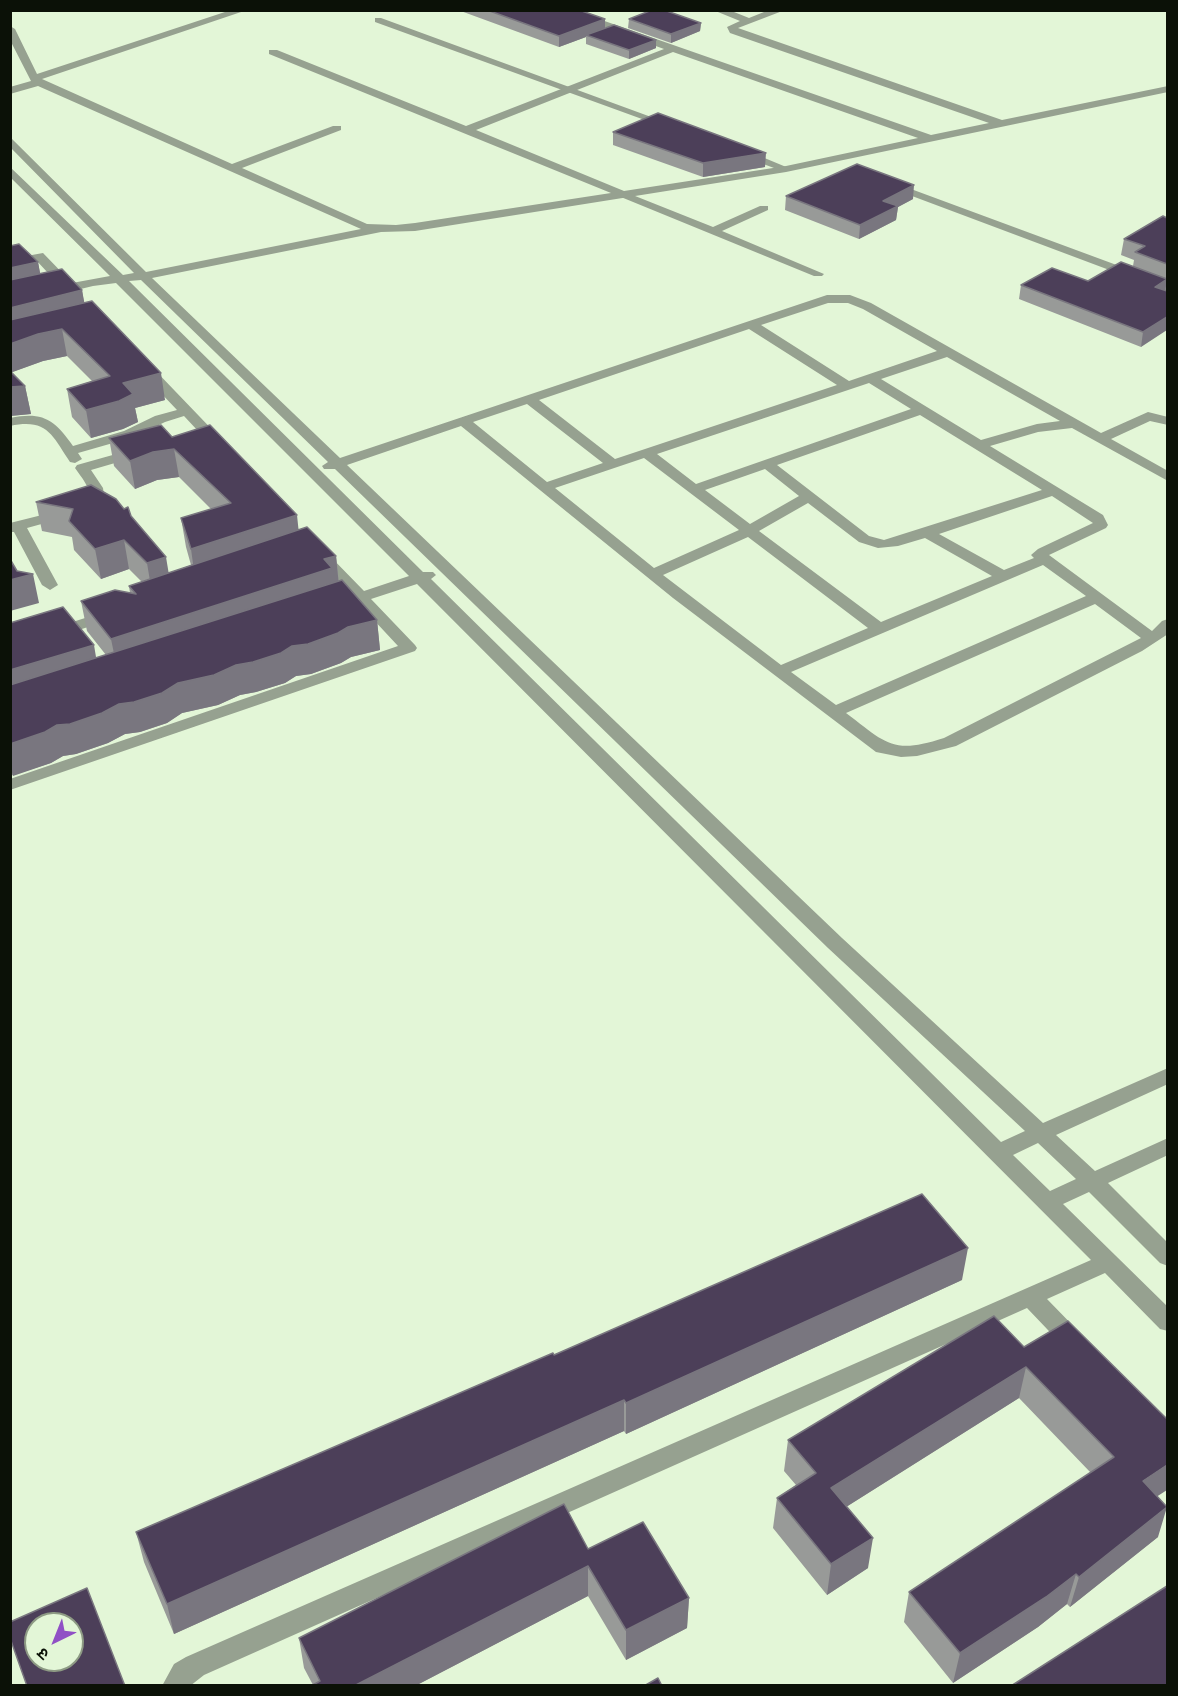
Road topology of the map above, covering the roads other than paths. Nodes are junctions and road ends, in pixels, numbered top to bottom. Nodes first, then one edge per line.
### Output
1 (242, 10) edge
2 (562, 10) edge
3 (718, 10) edge
4 (780, 10) edge
5 (378, 20) dead end
6 (632, 21) edge
7 (749, 21) junction
8 (612, 28) junction
9 (10, 30) edge
10 (673, 49) junction
11 (273, 52) dead end
12 (37, 80) junction
13 (573, 88) junction
14 (1167, 89) edge
15 (10, 91) edge
16 (1000, 123) junction
17 (674, 127) edge
18 (337, 128) dead end
19 (466, 130) junction
20 (930, 138) junction
21 (10, 140) edge
22 (741, 152) edge
23 (826, 161) junction
24 (232, 168) junction
25 (786, 169) junction
26 (848, 169) edge
27 (10, 170) edge
28 (881, 181) edge
29 (620, 193) junction
30 (764, 208) dead end
31 (381, 229) junction
32 (713, 231) junction
33 (10, 263) edge
34 (818, 274) dead end
35 (144, 276) junction
36 (122, 279) junction
37 (68, 288) junction
38 (1167, 288) edge
39 (10, 302) edge
40 (83, 304) edge
41 (751, 325) junction
42 (948, 352) junction
43 (139, 362) edge
44 (870, 378) junction
45 (848, 386) junction
46 (530, 399) junction
47 (920, 410) junction
48 (187, 411) junction
49 (463, 421) junction
50 (10, 422) edge
51 (1167, 422) edge
52 (1074, 424) junction
53 (213, 438) junction
54 (1100, 438) junction
55 (194, 442) edge
56 (978, 445) junction
57 (149, 449) edge
58 (69, 451) junction
59 (646, 453) junction
60 (229, 456) edge
61 (338, 463) junction
62 (613, 464) junction
63 (767, 464) junction
64 (82, 468) junction
65 (313, 471) junction
66 (1167, 477) edge
67 (545, 487) junction
68 (694, 489) junction
69 (1053, 491) junction
70 (808, 497) junction
71 (14, 527) edge
72 (748, 531) junction
73 (927, 533) junction
74 (303, 551) edge
75 (1042, 560) junction
76 (447, 568) junction
77 (653, 574) junction
78 (1003, 576) junction
79 (420, 578) junction
80 (50, 585) dead end
81 (362, 597) junction
82 (1095, 598) junction
83 (339, 604) edge
84 (117, 613) edge
85 (1167, 624) edge
86 (74, 627) junction
87 (880, 629) junction
88 (1152, 638) junction
89 (87, 644) edge
90 (10, 647) edge
91 (780, 671) junction
92 (835, 712) junction
93 (10, 784) edge
94 (1167, 1075) edge
95 (1040, 1133) junction
96 (1167, 1146) edge
97 (998, 1153) junction
98 (1092, 1181) junction
99 (1047, 1202) junction
100 (1167, 1257) edge
101 (1108, 1262) junction
102 (1030, 1297) junction
103 (1167, 1322) edge
104 (1087, 1356) edge
105 (175, 1686) edge

1 - 12 street
2 - 8 street
3 - 7 street
4 - 7 street
5 - 13 lane
6 - 8 street
7 - 16 street
8 - 10 street
9 - 12 street
10 - 13 street
10 - 20 street
11 - 19 street
12 - 15 street
12 - 24 street
13 - 17 lane
13 - 19 street
14 - 16 street
16 - 20 street
18 - 24 street
19 - 29 street
20 - 23 street
21 - 35 street
22 - 25 lane
23 - 25 street
23 - 26 street
24 - 31 street
25 - 29 street
27 - 36 street
28 - 38 street
29 - 31 street
29 - 32 lane
30 - 32 lane
31 - 35 street
32 - 34 lane
33 - 37 street
35 - 36 street
35 - 61 street
36 - 37 street
36 - 65 street
37 - 39 street
37 - 40 street
41 - 42 street
41 - 45 street
41 - 46 street
42 - 44 street
42 - 52 street
43 - 48 street
44 - 45 street
44 - 47 street
45 - 59 street
46 - 49 street
46 - 62 street
47 - 56 street
47 - 63 street
48 - 53 street
48 - 58 street
49 - 61 street
49 - 67 street
50 - 58 street
51 - 54 street
52 - 54 street
52 - 56 street
53 - 55 street
53 - 60 street
54 - 66 street
56 - 69 street
57 - 64 street
58 - 64 street
59 - 62 street
59 - 68 street
61 - 65 street
61 - 76 street
62 - 67 street
63 - 68 street
63 - 70 street
64 - 71 street
65 - 79 street
67 - 77 street
68 - 72 street
69 - 73 street
69 - 75 street
70 - 72 street
70 - 73 street
71 - 80 street
72 - 77 street
72 - 87 street
73 - 78 street
74 - 81 street
75 - 78 street
75 - 82 street
76 - 79 street
76 - 95 street
77 - 91 street
78 - 87 street
79 - 81 street
79 - 97 street
81 - 83 street
81 - 93 street
82 - 88 street
82 - 92 street
84 - 86 street
85 - 88 street
86 - 89 street
86 - 90 street
87 - 91 street
88 - 92 street
91 - 92 street
94 - 95 street
95 - 97 street
95 - 98 street
96 - 98 street
97 - 99 street
98 - 99 street
98 - 100 street
99 - 101 street
101 - 102 street
101 - 103 street
102 - 104 street
102 - 105 street

